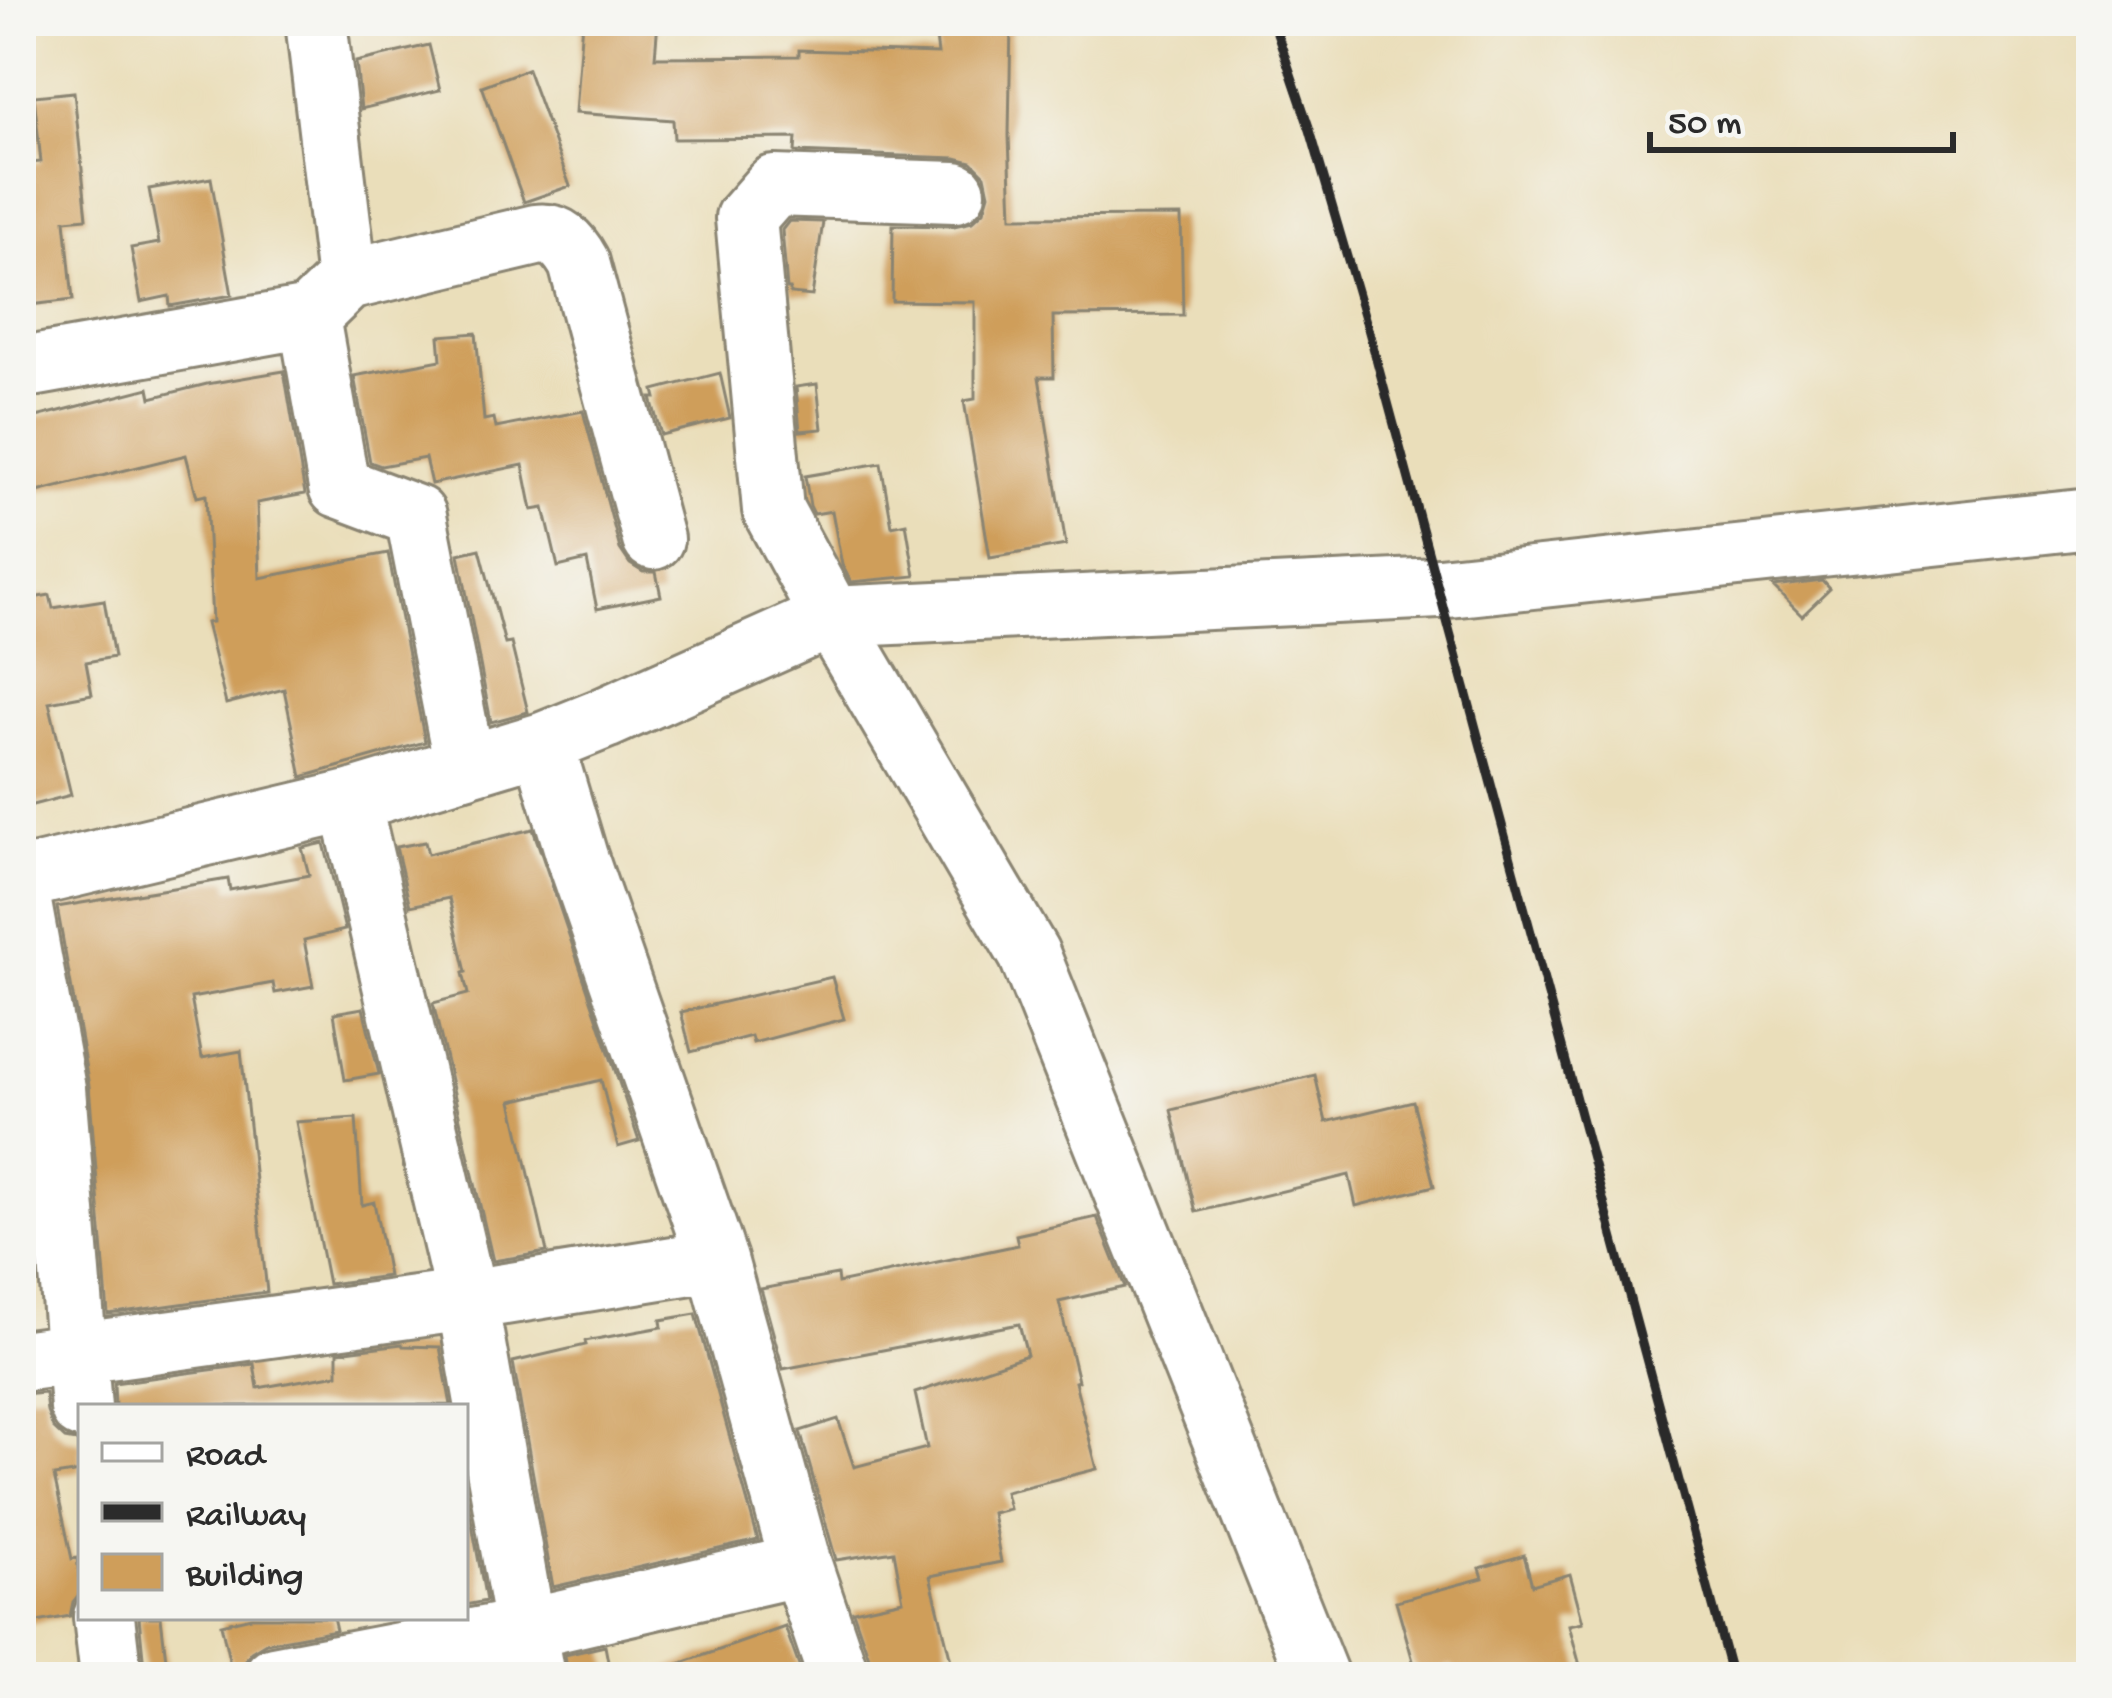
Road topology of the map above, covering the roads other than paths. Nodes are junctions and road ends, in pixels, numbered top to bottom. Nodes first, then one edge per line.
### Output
1 (316, 21) edge
2 (956, 192) dead end
3 (328, 298) junction
4 (21, 368) edge
5 (2091, 518) edge
6 (653, 538) dead end
7 (831, 617) junction
8 (543, 743) junction
9 (465, 767) junction
10 (350, 801) junction
11 (21, 879) edge
12 (21, 903) edge
13 (717, 1261) junction
14 (467, 1300) junction
15 (59, 1373) edge
16 (801, 1565) junction
17 (104, 1620) edge
18 (530, 1653) edge
19 (111, 1677) edge
20 (274, 1677) edge
21 (839, 1677) edge
22 (1318, 1677) edge

1 - 3 street
2 - 7 street
3 - 4 street
3 - 6 street
3 - 9 street
5 - 7 street
7 - 8 street
7 - 22 street
8 - 9 street
8 - 13 street
9 - 10 street
10 - 11 street
10 - 14 street
12 - 15 street
13 - 14 street
13 - 16 street
14 - 15 street
14 - 18 street
16 - 18 street
16 - 21 street
17 - 19 street
18 - 20 street

